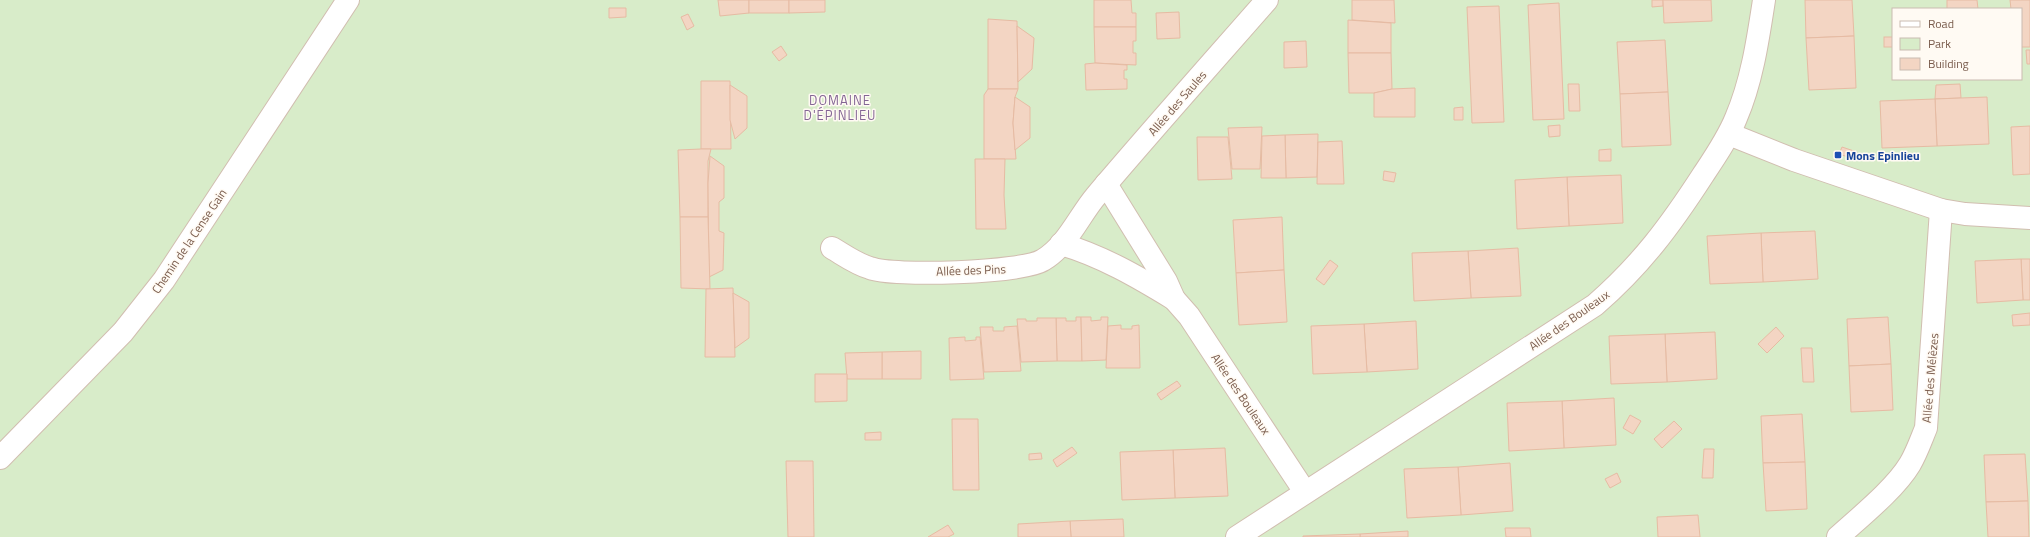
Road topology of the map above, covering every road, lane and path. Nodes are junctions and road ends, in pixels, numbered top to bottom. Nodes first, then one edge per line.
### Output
1 (348, 0) edge
2 (1267, 0) edge
3 (1764, 0) edge
4 (1729, 134) junction
5 (1106, 184) junction
6 (1088, 206) joint
7 (1941, 210) junction
8 (2030, 218) edge
9 (1061, 244) junction
10 (832, 248) dead end
11 (1174, 299) junction
12 (0, 458) edge
13 (1305, 492) junction
14 (1237, 537) edge
15 (1838, 537) edge

1 - 12 street, Chemin de la Cense Gain
2 - 5 street, Allée des Saules
3 - 4 street, Allée des Bouleaux
4 - 7 street
4 - 13 street, Allée des Bouleaux
5 - 6 street, Allée des Saules
5 - 11 street, Allée des Bouleaux
6 - 9 street, Allée des Pins
7 - 8 street
7 - 15 street, Allée des Mélèzes
9 - 10 street, Allée des Pins
9 - 11 street, Allée des Bouleaux
11 - 13 street, Allée des Bouleaux
13 - 14 street, Allée des Bouleaux

